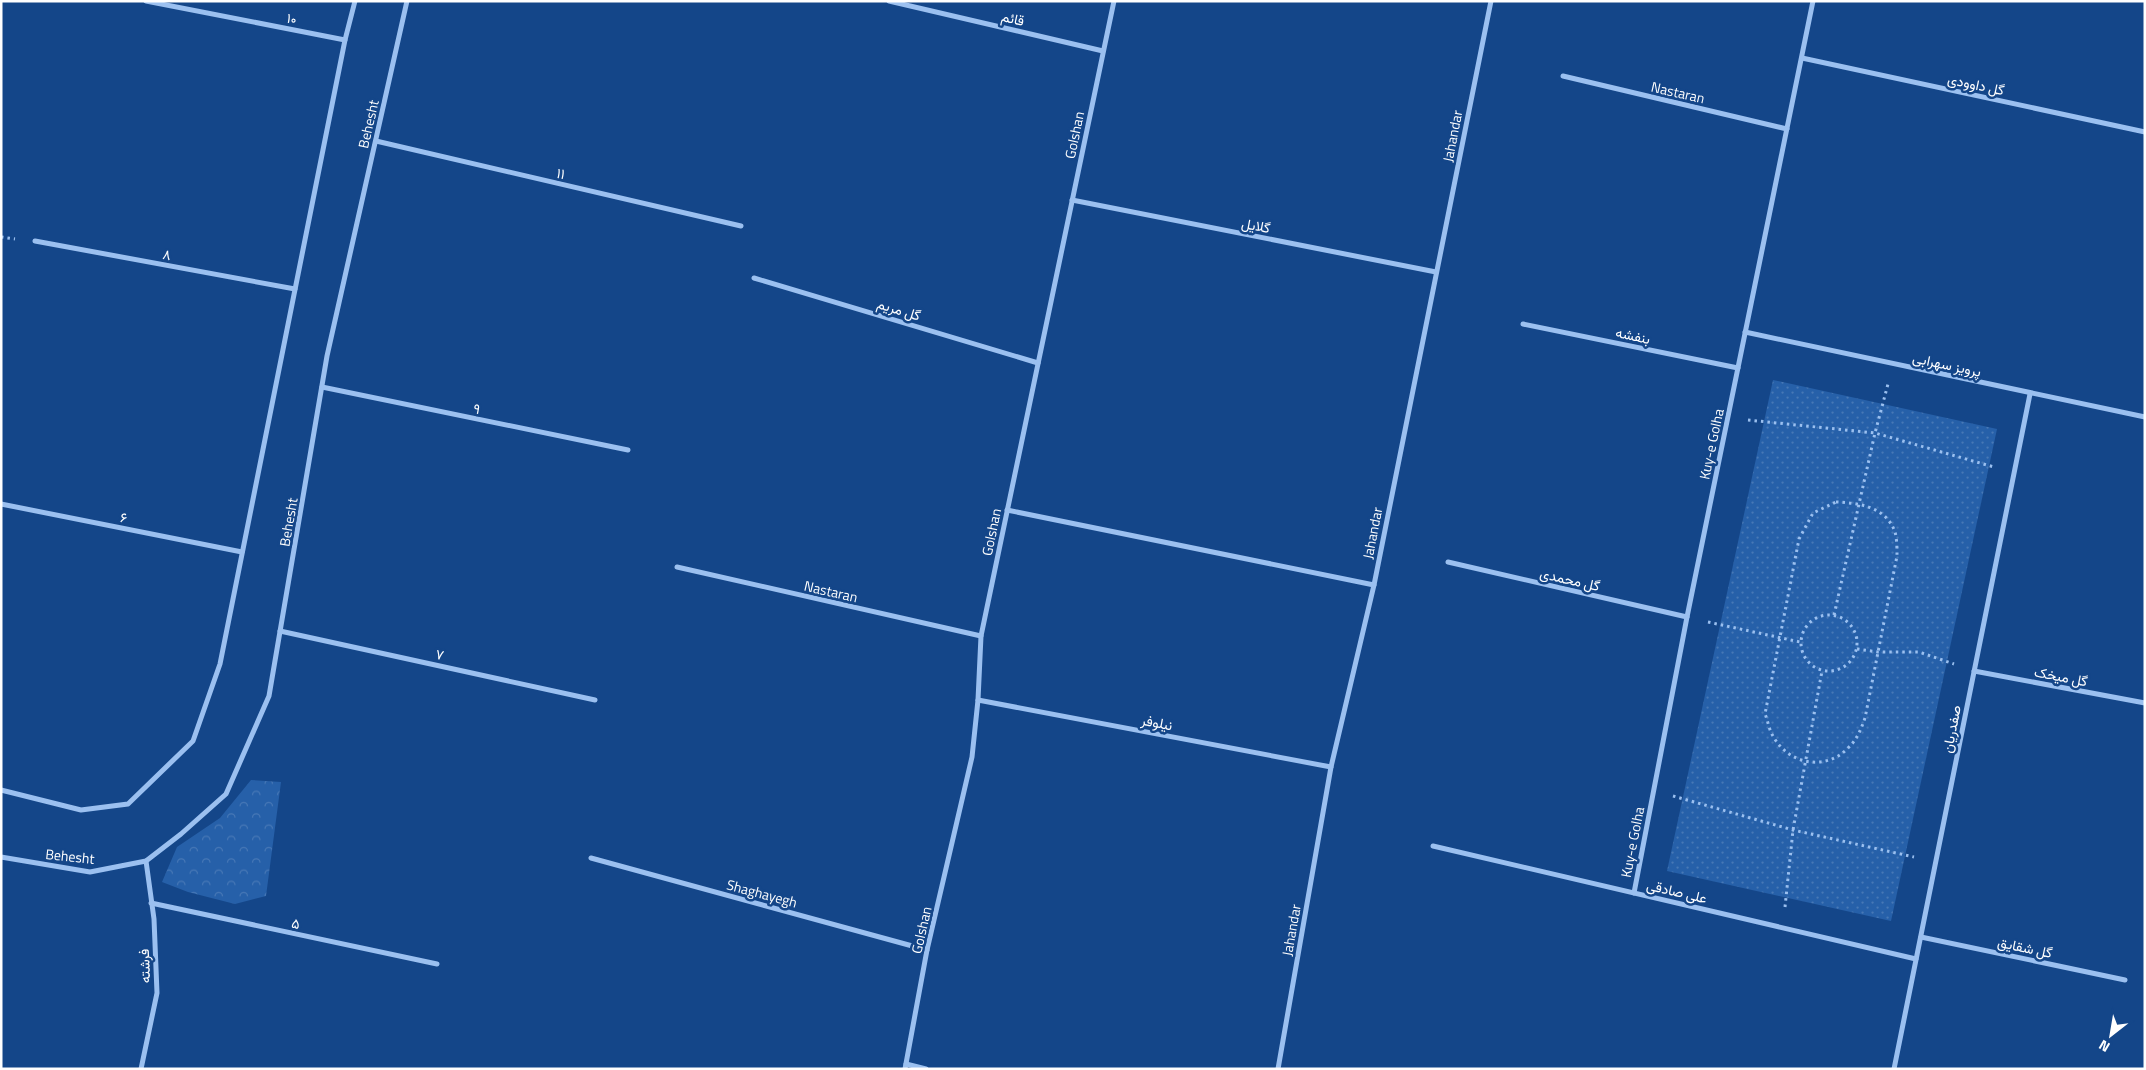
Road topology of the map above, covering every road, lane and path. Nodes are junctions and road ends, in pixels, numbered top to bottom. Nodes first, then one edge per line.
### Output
1 (146, 1) edge
2 (355, 1) edge
3 (407, 1) edge
4 (889, 1) edge
5 (1114, 1) edge
6 (1491, 1) edge
7 (1813, 1) edge
8 (345, 40) junction
9 (1103, 51) junction
10 (1802, 58) junction
11 (1564, 76) dead end
12 (1787, 129) junction
13 (2145, 132) edge
14 (376, 141) junction
15 (1072, 200) junction
16 (741, 226) dead end
17 (35, 241) dead end
18 (1436, 272) junction
19 (754, 278) dead end
20 (295, 289) junction
21 (1523, 324) dead end
22 (1745, 332) junction
23 (1038, 362) junction
24 (1894, 364) junction
25 (1738, 368) junction
26 (322, 387) junction
27 (2030, 394) junction
28 (2145, 417) edge
29 (1728, 418) junction
30 (1875, 433) junction
31 (628, 450) dead end
32 (2014, 472) junction
33 (1859, 503) junction
34 (1, 504) edge
35 (1007, 510) junction
36 (242, 552) junction
37 (1448, 562) dead end
38 (677, 567) dead end
39 (1374, 585) junction
40 (1834, 615) junction
41 (1687, 617) junction
42 (280, 631) junction
43 (981, 636) junction
44 (1780, 638) junction
45 (1800, 642) junction
46 (1857, 649) junction
47 (1878, 652) junction
48 (1822, 671) junction
49 (1974, 671) junction
50 (595, 700) dead end
51 (978, 700) junction
52 (2145, 703) edge
53 (1805, 763) junction
54 (1331, 767) junction
55 (1, 790) edge
56 (1654, 790) junction
57 (1793, 830) junction
58 (1433, 846) dead end
59 (1, 857) edge
60 (591, 858) dead end
61 (146, 861) junction
62 (1936, 862) junction
63 (1634, 892) junction
64 (151, 903) junction
65 (1783, 928) junction
66 (1921, 937) junction
67 (927, 950) junction
68 (1916, 959) junction
69 (437, 964) dead end
70 (2125, 980) dead end
71 (905, 1066) edge
72 (141, 1069) edge
73 (926, 1069) edge
74 (1278, 1069) edge
75 (1894, 1069) edge

1 - 8 street, ۱۰
2 - 8 street
3 - 14 street, Behesht
4 - 9 street, قائم
5 - 9 street, Golshan
6 - 18 street, Jahandar
7 - 10 street, Kuy-e Golha
8 - 20 street
9 - 15 street, Golshan
10 - 12 street, Kuy-e Golha
10 - 13 street, گل داوودی
11 - 12 street, Nastaran
12 - 22 street, Kuy-e Golha
14 - 16 street, ۱۱
14 - 26 street, Behesht
15 - 18 street, گلایل
15 - 23 street, Golshan
17 - 20 street, ۸
18 - 39 street, Jahandar
19 - 23 street, گل مریم
20 - 36 street
21 - 25 street, بنفشه
22 - 24 street, پرویز سهرابی
22 - 25 street, Kuy-e Golha
23 - 35 street, Golshan
24 - 27 street, پرویز سهرابی
24 - 30 path
25 - 29 street, Kuy-e Golha
26 - 31 street, ۹
26 - 42 street, Behesht
27 - 28 street, پرویز سهرابی
27 - 32 street, صفدریان
29 - 30 path
29 - 41 street, Kuy-e Golha
30 - 32 path
30 - 33 path
32 - 49 street, صفدریان
33 - 40 path
33 - 44 path
33 - 47 path
34 - 36 street, ۶
35 - 39 street
35 - 43 street, Golshan
36 - 55 street
37 - 41 street, گل محمدی
38 - 43 street, Nastaran
39 - 54 street, Jahandar
40 - 45 path
40 - 46 path
41 - 44 path
41 - 56 street, Kuy-e Golha
42 - 50 street, ۷
42 - 61 street, Behesht
43 - 51 street, Golshan
44 - 45 path
44 - 53 path
45 - 48 path
46 - 47 path
46 - 48 path
47 - 49 path
47 - 53 path
48 - 53 path
49 - 52 street, گل میخک
49 - 62 street, صفدریان
51 - 54 street, نیلوفر
51 - 67 street, Golshan
53 - 57 path
54 - 74 street, Jahandar
56 - 57 path
56 - 63 street, Kuy-e Golha
57 - 62 path
57 - 65 path
58 - 63 street, علی صادقی
59 - 61 street, Behesht
60 - 67 street, Shaghayegh
61 - 64 street, فرشته
62 - 66 street, صفدریان
63 - 65 street, علی صادقی
64 - 69 street, ۵
64 - 72 street, فرشته
65 - 68 street, علی صادقی
66 - 68 street, صفدریان
66 - 70 street, گل شقایق
67 - 71 street, Golshan
68 - 75 street, صفدریان
71 - 73 street

